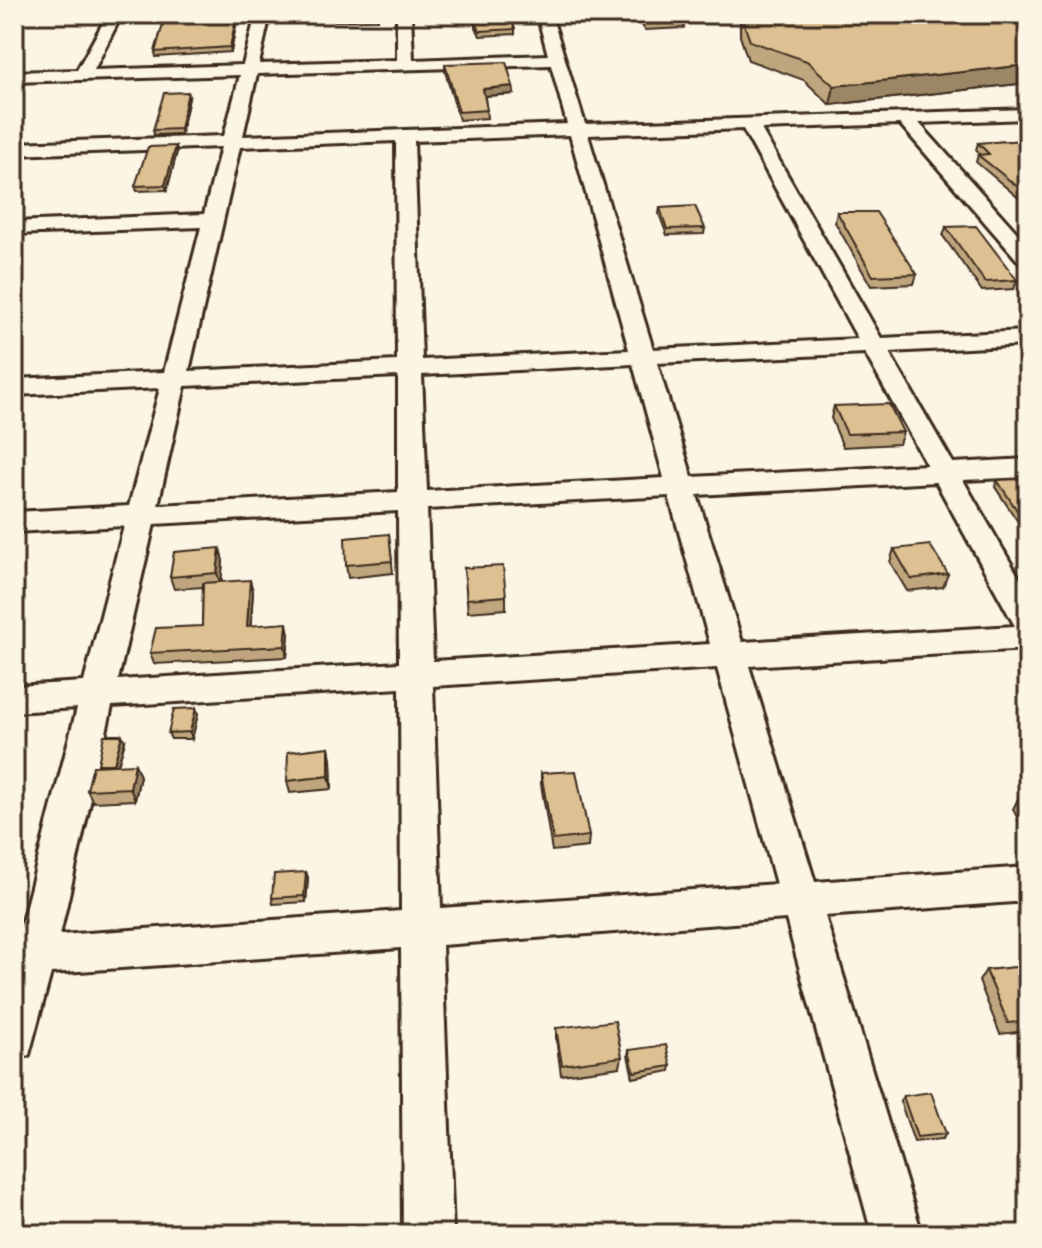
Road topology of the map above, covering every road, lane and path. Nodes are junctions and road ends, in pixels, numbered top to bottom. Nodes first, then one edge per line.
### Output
1 (115, 14) edge
2 (263, 14) edge
3 (404, 14) edge
4 (544, 14) edge
5 (557, 60) junction
6 (405, 64) junction
7 (250, 69) junction
8 (83, 75) junction
9 (14, 77) edge
10 (1028, 114) edge
11 (905, 118) junction
12 (749, 124) junction
13 (578, 130) junction
14 (405, 136) junction
15 (233, 141) junction
16 (14, 149) edge
17 (213, 220) junction
18 (14, 228) edge
19 (1028, 258) edge
20 (1028, 338) edge
21 (874, 346) junction
22 (643, 358) junction
23 (410, 369) junction
24 (175, 378) junction
25 (14, 387) edge
26 (1028, 468) edge
27 (944, 472) junction
28 (681, 487) junction
29 (412, 502) junction
30 (142, 514) junction
31 (14, 522) edge
32 (1028, 621) edge
33 (1028, 637) edge
34 (730, 656) junction
35 (416, 676) junction
36 (98, 693) junction
37 (14, 699) edge
38 (1028, 884) edge
39 (801, 901) junction
40 (421, 930) junction
41 (24, 957) edge
42 (14, 1040) edge
43 (428, 1234) edge
44 (897, 1234) edge

1 - 8 street
2 - 7 street
3 - 6 street
4 - 5 street
5 - 6 street
5 - 13 street
6 - 7 street
7 - 8 street
7 - 15 street
8 - 9 street
10 - 11 street
11 - 12 street
11 - 19 street
12 - 13 street
12 - 21 street
13 - 14 street
13 - 22 street
14 - 15 street
14 - 23 street
15 - 16 street
15 - 17 street
17 - 18 street
17 - 24 street
20 - 21 street
21 - 22 street
21 - 27 street
22 - 23 street
22 - 28 street
23 - 24 street
23 - 29 street
24 - 25 street
24 - 30 street
26 - 27 street
27 - 28 street
27 - 32 street
28 - 29 street
28 - 34 street
29 - 30 street
29 - 35 street
30 - 31 street
30 - 36 street
33 - 34 street
34 - 35 street
34 - 39 street
35 - 36 street
35 - 40 street
36 - 37 street
36 - 41 street
38 - 39 street
39 - 40 street
39 - 44 street
40 - 41 street
40 - 43 street
41 - 42 street

